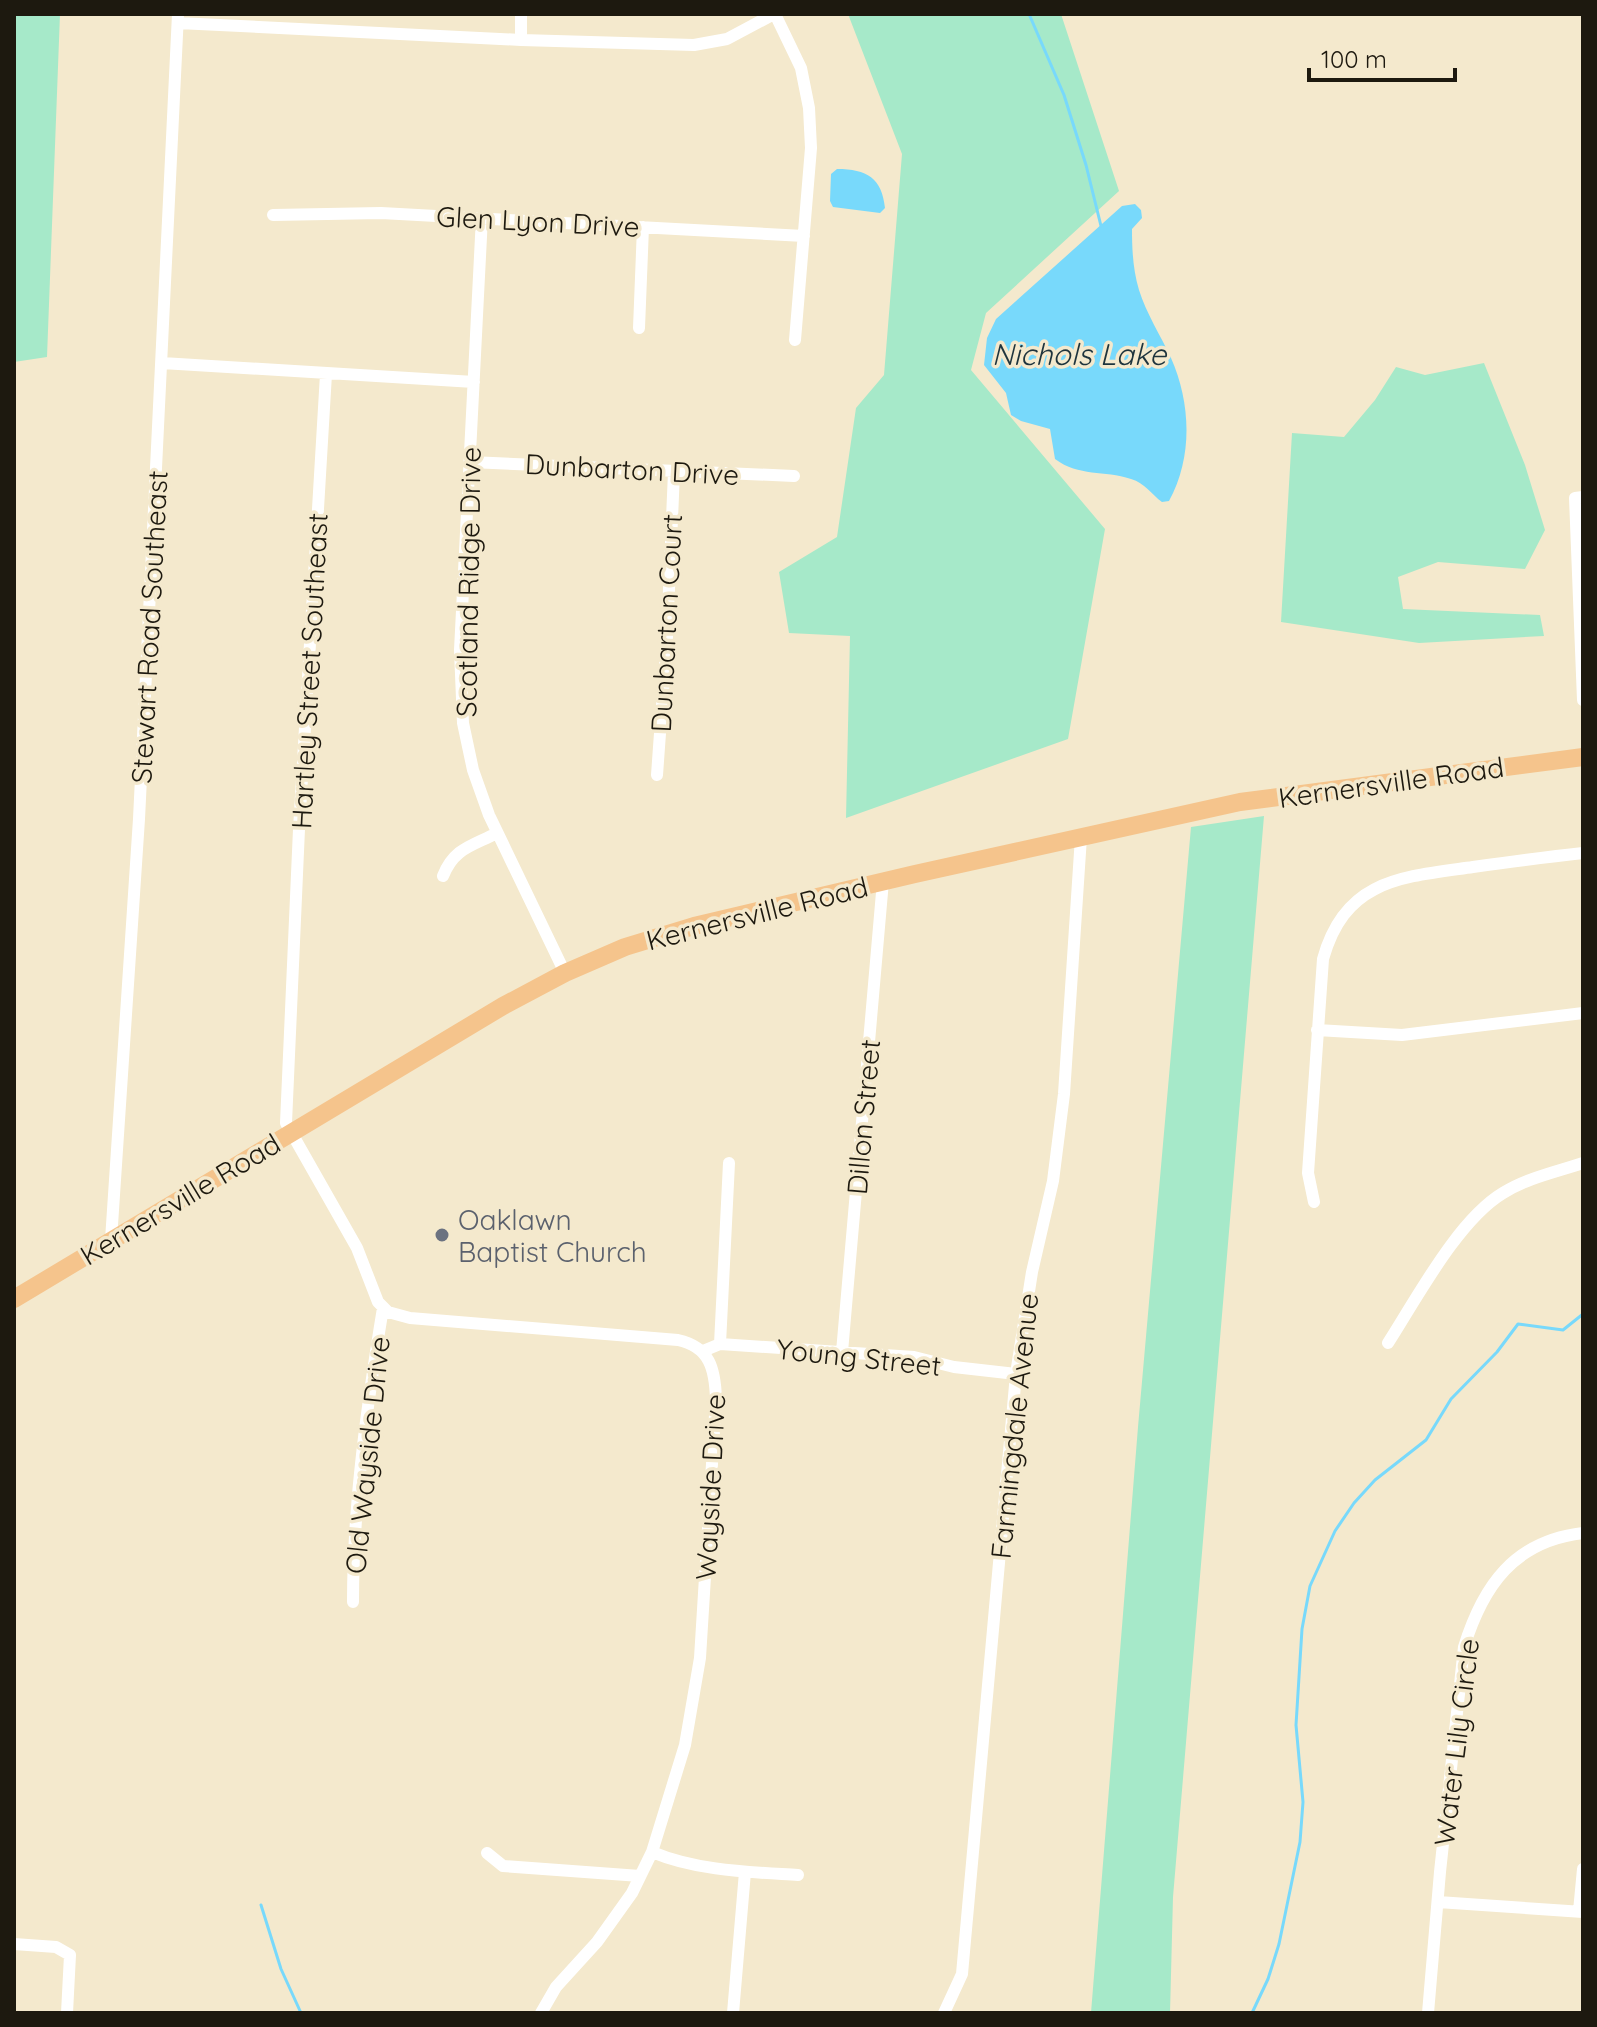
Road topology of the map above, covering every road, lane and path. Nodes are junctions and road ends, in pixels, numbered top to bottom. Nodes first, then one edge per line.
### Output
1 (521, 14) edge
2 (774, 14) edge
3 (178, 19) edge
4 (521, 40) junction
5 (273, 215) dead end
6 (482, 217) junction
7 (643, 227) junction
8 (804, 236) junction
9 (639, 328) dead end
10 (795, 340) dead end
11 (162, 363) junction
12 (326, 374) junction
13 (474, 382) junction
14 (470, 462) junction
15 (674, 472) junction
16 (794, 476) dead end
17 (1579, 497) edge
18 (1583, 700) edge
19 (1583, 757) edge
20 (657, 775) dead end
21 (497, 833) junction
22 (1081, 837) junction
23 (1583, 853) edge
24 (443, 876) dead end
25 (883, 881) junction
26 (565, 973) junction
27 (1583, 1013) edge
28 (1317, 1030) junction
29 (291, 1131) junction
30 (729, 1163) dead end
31 (1583, 1163) edge
32 (1314, 1202) dead end
33 (111, 1240) junction
34 (14, 1299) edge
35 (383, 1308) junction
36 (1388, 1343) dead end
37 (720, 1344) junction
38 (703, 1351) junction
39 (842, 1352) junction
40 (1016, 1374) junction
41 (1583, 1533) edge
42 (353, 1602) dead end
43 (652, 1852) junction
44 (487, 1853) dead end
45 (1583, 1869) edge
46 (745, 1872) junction
47 (798, 1875) dead end
48 (640, 1876) junction
49 (1438, 1902) junction
50 (1581, 1911) edge
51 (14, 1944) edge
52 (67, 2013) edge
53 (541, 2013) edge
54 (733, 2013) edge
55 (944, 2013) edge
56 (1428, 2013) edge

1 - 4 street
2 - 4 street
2 - 8 street
3 - 4 street
3 - 11 street, Stewart Road Southeast
5 - 6 street, Glen Lyon Drive
6 - 7 street, Glen Lyon Drive
6 - 13 street, Scotland Ridge Drive
7 - 8 street, Glen Lyon Drive
7 - 9 street
8 - 10 street
11 - 12 street
11 - 33 street, Stewart Road Southeast
12 - 13 street
12 - 29 street, Hartley Street Southeast
13 - 14 street, Scotland Ridge Drive
14 - 15 street, Dunbarton Drive
14 - 21 street, Scotland Ridge Drive
15 - 16 street, Dunbarton Drive
15 - 20 street, Dunbarton Court
17 - 18 street
19 - 22 main road, Kernersville Road
21 - 24 street
21 - 26 street, Scotland Ridge Drive
22 - 25 main road, Kernersville Road
22 - 40 street, Farmingdale Avenue
23 - 28 street
25 - 26 main road, Kernersville Road
25 - 39 street, Dillon Street
26 - 29 main road, Kernersville Road
27 - 28 street
28 - 32 street
29 - 33 main road, Kernersville Road
29 - 35 street
30 - 37 street
31 - 36 street
33 - 34 main road, Kernersville Road
35 - 38 street
35 - 42 street, Old Wayside Drive
37 - 38 street, Young Street
37 - 39 street, Young Street
38 - 43 street, Wayside Drive
39 - 40 street, Young Street
40 - 55 street, Farmingdale Avenue
41 - 49 street, Water Lily Circle
43 - 46 street
43 - 48 street, Wayside Drive
44 - 48 street
45 - 50 street
46 - 47 street
46 - 54 street
48 - 53 street, Wayside Drive
49 - 50 street
49 - 56 street, Water Lily Circle
51 - 52 street

